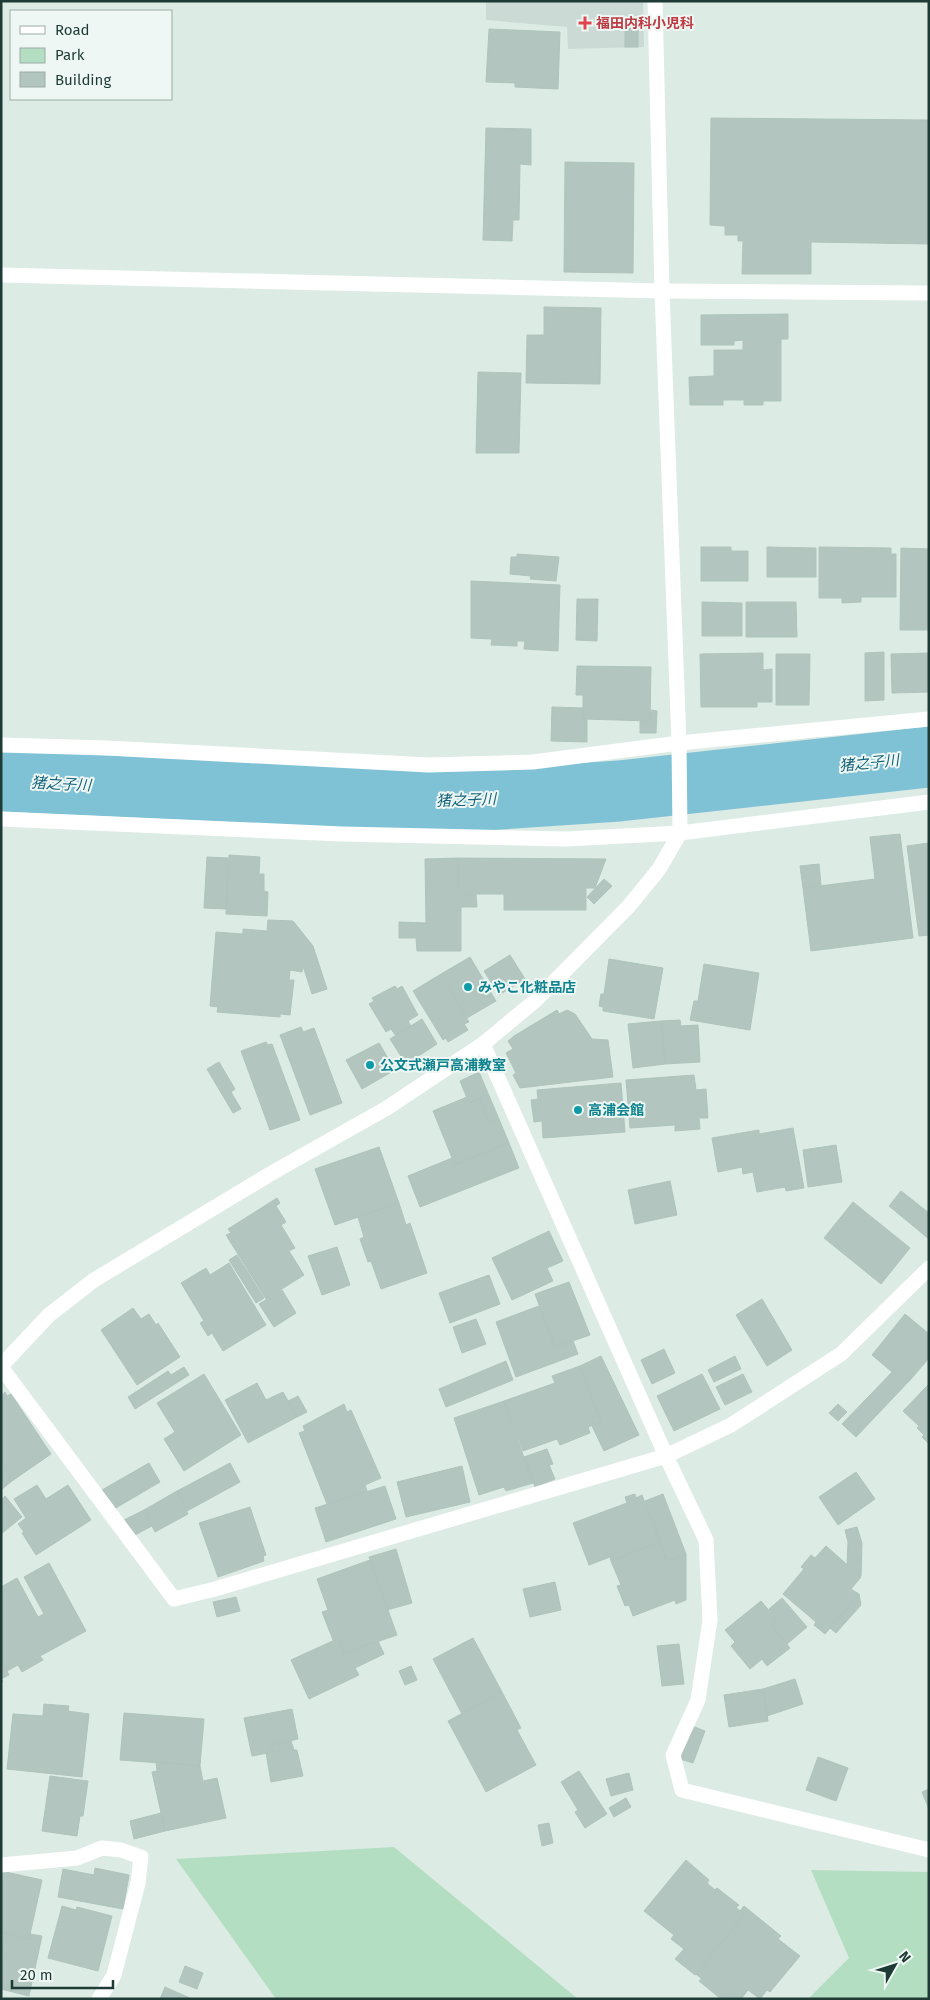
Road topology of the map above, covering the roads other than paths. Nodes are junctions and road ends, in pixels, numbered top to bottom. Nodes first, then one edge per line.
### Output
1 (655, 1) edge
2 (1, 275) edge
3 (662, 291) junction
4 (929, 294) edge
5 (929, 719) edge
6 (1, 745) edge
7 (679, 749) junction
8 (929, 802) edge
9 (1, 819) edge
10 (680, 833) junction
11 (483, 1044) junction
12 (929, 1268) edge
13 (1, 1367) edge
14 (666, 1456) junction
15 (929, 1850) edge
16 (1, 1865) edge
17 (99, 1999) edge

1 - 3 street
2 - 3 street
3 - 4 street
3 - 7 street
5 - 7 street
6 - 7 street
7 - 10 street
8 - 10 street
9 - 10 street
10 - 11 street
11 - 13 street
11 - 14 street
12 - 14 street
13 - 14 street
14 - 15 street
16 - 17 street

